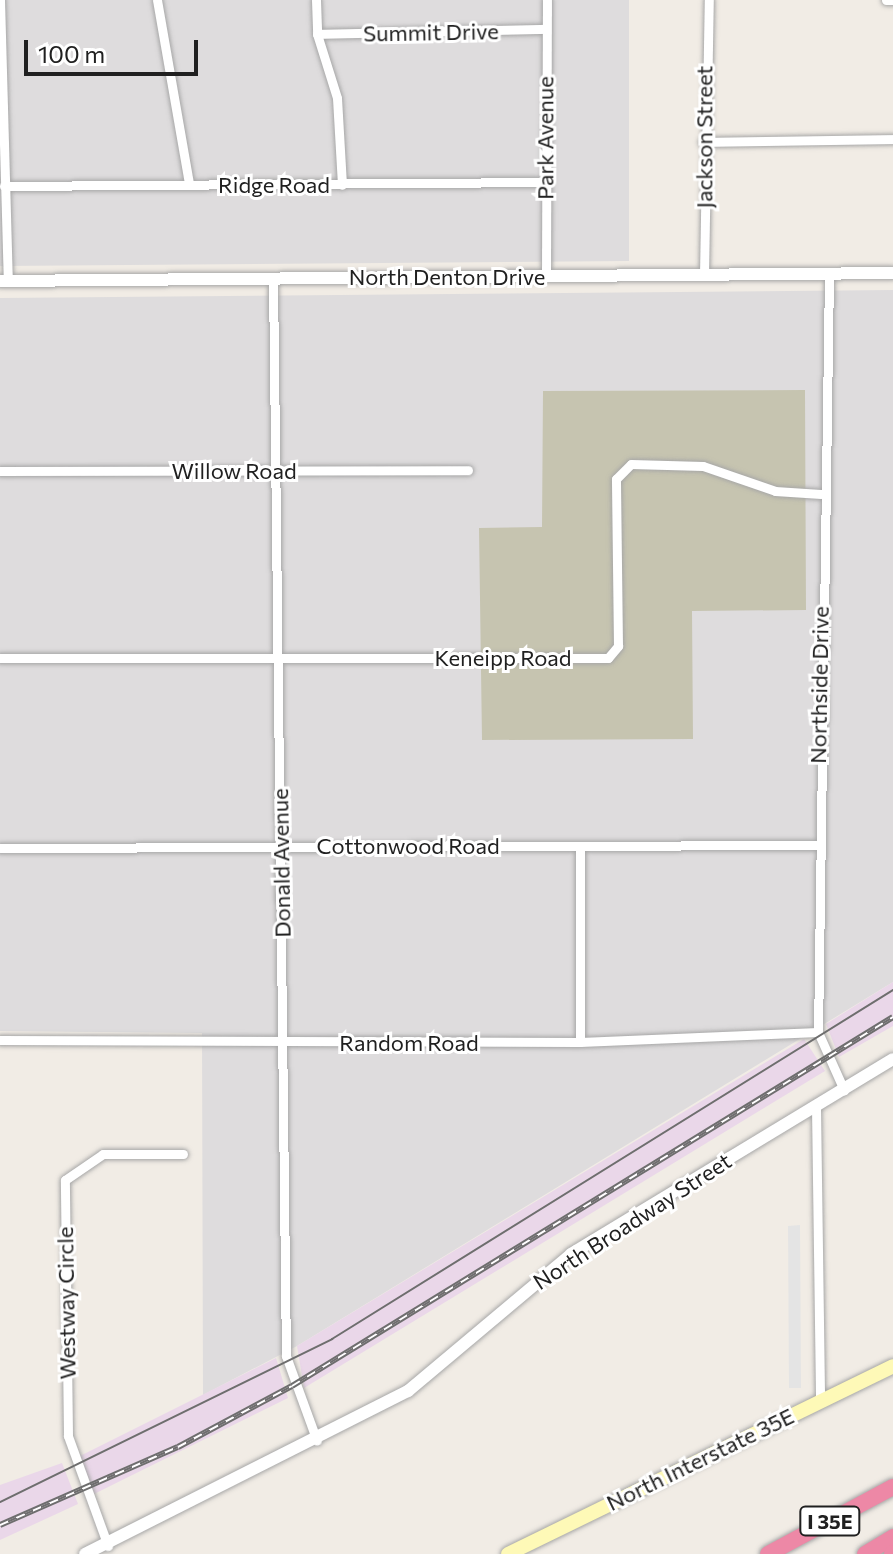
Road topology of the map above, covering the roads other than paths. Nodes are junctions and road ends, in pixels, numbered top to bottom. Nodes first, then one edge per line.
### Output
1 (0, 0) edge
2 (157, 0) edge
3 (316, 0) edge
4 (547, 0) edge
5 (709, 0) edge
6 (886, 0) edge
7 (893, 0) edge
8 (546, 29) junction
9 (317, 34) junction
10 (893, 139) edge
11 (703, 142) junction
12 (544, 182) junction
13 (189, 184) junction
14 (342, 185) junction
15 (4, 186) junction
16 (893, 273) edge
17 (829, 274) junction
18 (704, 275) junction
19 (546, 276) junction
20 (273, 279) junction
21 (4, 281) edge
22 (468, 470) dead end
23 (0, 471) edge
24 (275, 471) junction
25 (821, 494) junction
26 (278, 656) junction
27 (0, 658) edge
28 (816, 845) junction
29 (281, 846) junction
30 (580, 846) junction
31 (0, 848) edge
32 (818, 1032) junction
33 (0, 1040) edge
34 (580, 1042) junction
35 (284, 1044) junction
36 (893, 1059) edge
37 (844, 1090) junction
38 (816, 1107) junction
39 (183, 1154) dead end
40 (893, 1366) edge
41 (820, 1399) junction
42 (317, 1441) junction
43 (893, 1487) edge
44 (893, 1537) edge
45 (108, 1546) junction
46 (85, 1554) edge
47 (508, 1554) edge
48 (768, 1554) edge
49 (865, 1554) edge

1 - 15 street
2 - 13 street
3 - 9 street
4 - 8 street, Park Avenue
5 - 11 street, Jackson Street
6 - 7 street
8 - 9 street, Summit Drive
8 - 12 street, Park Avenue
9 - 14 street
10 - 11 street
11 - 18 street, Jackson Street
12 - 14 street, Ridge Road
12 - 19 street, Park Avenue
13 - 14 street, Ridge Road
13 - 15 street, Ridge Road
15 - 21 street
16 - 17 street, North Denton Drive
17 - 18 street, North Denton Drive
17 - 25 street, Northside Drive
18 - 19 street, North Denton Drive
19 - 20 street, North Denton Drive
20 - 21 street, North Denton Drive
20 - 24 street, Donald Avenue
22 - 24 street, Willow Road
23 - 24 street, Willow Road
24 - 26 street, Donald Avenue
25 - 26 street, Keneipp Road
25 - 28 street, Northside Drive
26 - 27 street, Keneipp Road
26 - 29 street, Donald Avenue
28 - 30 street, Cottonwood Road
28 - 32 street, Northside Drive
29 - 30 street, Cottonwood Road
29 - 31 street, Cottonwood Road
29 - 35 street, Donald Avenue
30 - 34 street
32 - 34 street, Random Road
32 - 37 street, Northside Drive
33 - 35 street, Random Road
34 - 35 street, Random Road
35 - 42 street, Donald Avenue
36 - 37 street, North Broadway Street
37 - 38 street, North Broadway Street
38 - 41 street
38 - 42 street, North Broadway Street
39 - 45 street, Westway Circle
40 - 41 main road, North Interstate 35E
41 - 47 main road, North Interstate 35E
42 - 45 street, North Broadway Street
43 - 48 highway, I 35E
44 - 49 highway
45 - 46 street, North Broadway Street

